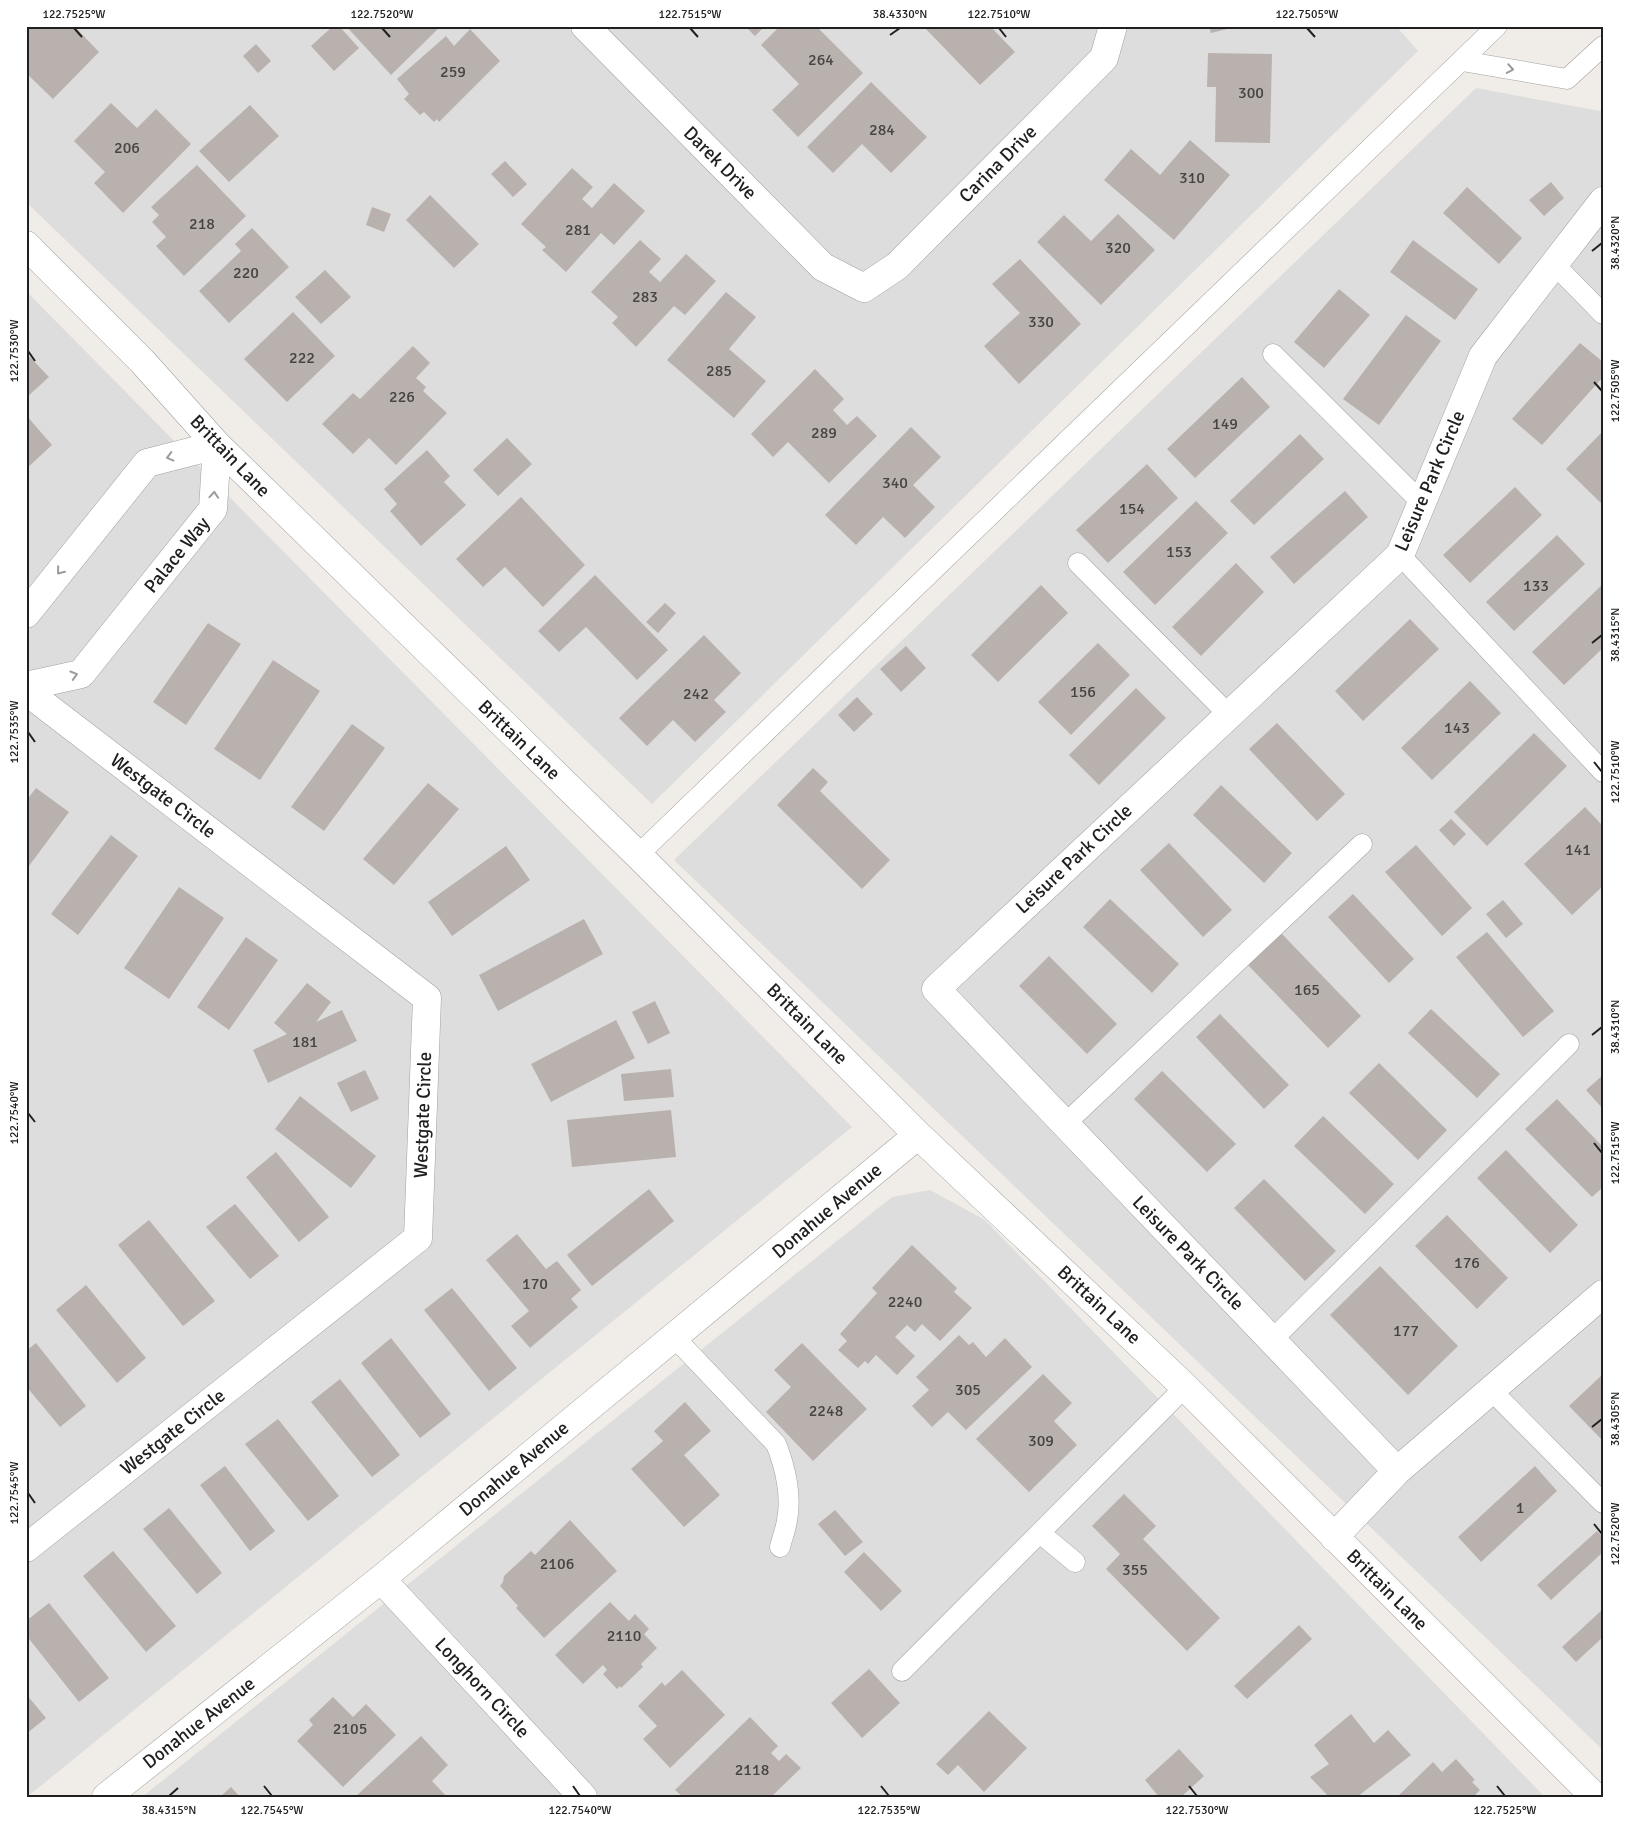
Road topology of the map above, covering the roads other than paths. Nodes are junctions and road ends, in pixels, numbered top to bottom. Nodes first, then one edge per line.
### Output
1 (585, 26) edge
2 (1113, 26) edge
3 (1497, 26) edge
4 (1603, 46) edge
5 (1462, 61) junction
6 (1603, 201) edge
7 (26, 245) edge
8 (1554, 264) junction
9 (864, 288) joint
10 (1603, 314) edge
11 (1273, 354) dead end
12 (217, 445) junction
13 (1422, 503) junction
14 (1400, 555) junction
15 (1078, 563) dead end
16 (26, 614) edge
17 (26, 686) edge
18 (26, 691) edge
19 (1229, 715) junction
20 (1603, 772) edge
21 (1362, 844) dead end
22 (638, 855) junction
23 (1569, 1044) dead end
24 (1065, 1124) junction
25 (918, 1135) junction
26 (1603, 1294) edge
27 (674, 1337) junction
28 (1272, 1340) junction
29 (1185, 1387) junction
30 (1491, 1390) junction
31 (1397, 1471) junction
32 (1603, 1503) edge
33 (1040, 1533) junction
34 (1334, 1537) junction
35 (780, 1547) dead end
36 (26, 1548) edge
37 (1074, 1562) dead end
38 (381, 1578) junction
39 (902, 1671) dead end
40 (106, 1797) edge
41 (583, 1797) edge
42 (1595, 1797) edge

1 - 9 street, Darek Drive
2 - 9 street, Carina Drive
3 - 5 lane
5 -> 4 lane
5 - 22 lane
6 - 8 street, Leisure Park Circle
7 - 12 street, Brittain Lane
8 - 10 lane
8 - 13 street, Leisure Park Circle
11 - 13 lane
12 -> 16 street
17 -> 12 street, Palace Way
12 - 22 street, Brittain Lane
13 - 14 street, Leisure Park Circle
14 - 19 street, Leisure Park Circle
14 - 20 lane
15 - 19 lane
18 - 36 street, Westgate Circle
19 - 24 street, Leisure Park Circle
21 - 24 lane
22 - 25 street, Brittain Lane
23 - 28 lane
24 - 28 street, Leisure Park Circle
25 - 27 street, Donahue Avenue
25 - 29 street, Brittain Lane
26 - 30 street
27 - 35 lane
27 - 38 street, Donahue Avenue
28 - 31 street, Leisure Park Circle
29 - 33 lane
29 - 34 street, Brittain Lane
30 - 31 street
30 - 32 lane
31 - 34 street
33 - 37 lane
33 - 39 lane
34 - 42 street, Brittain Lane
38 - 40 street, Donahue Avenue
38 - 41 street, Longhorn Circle

